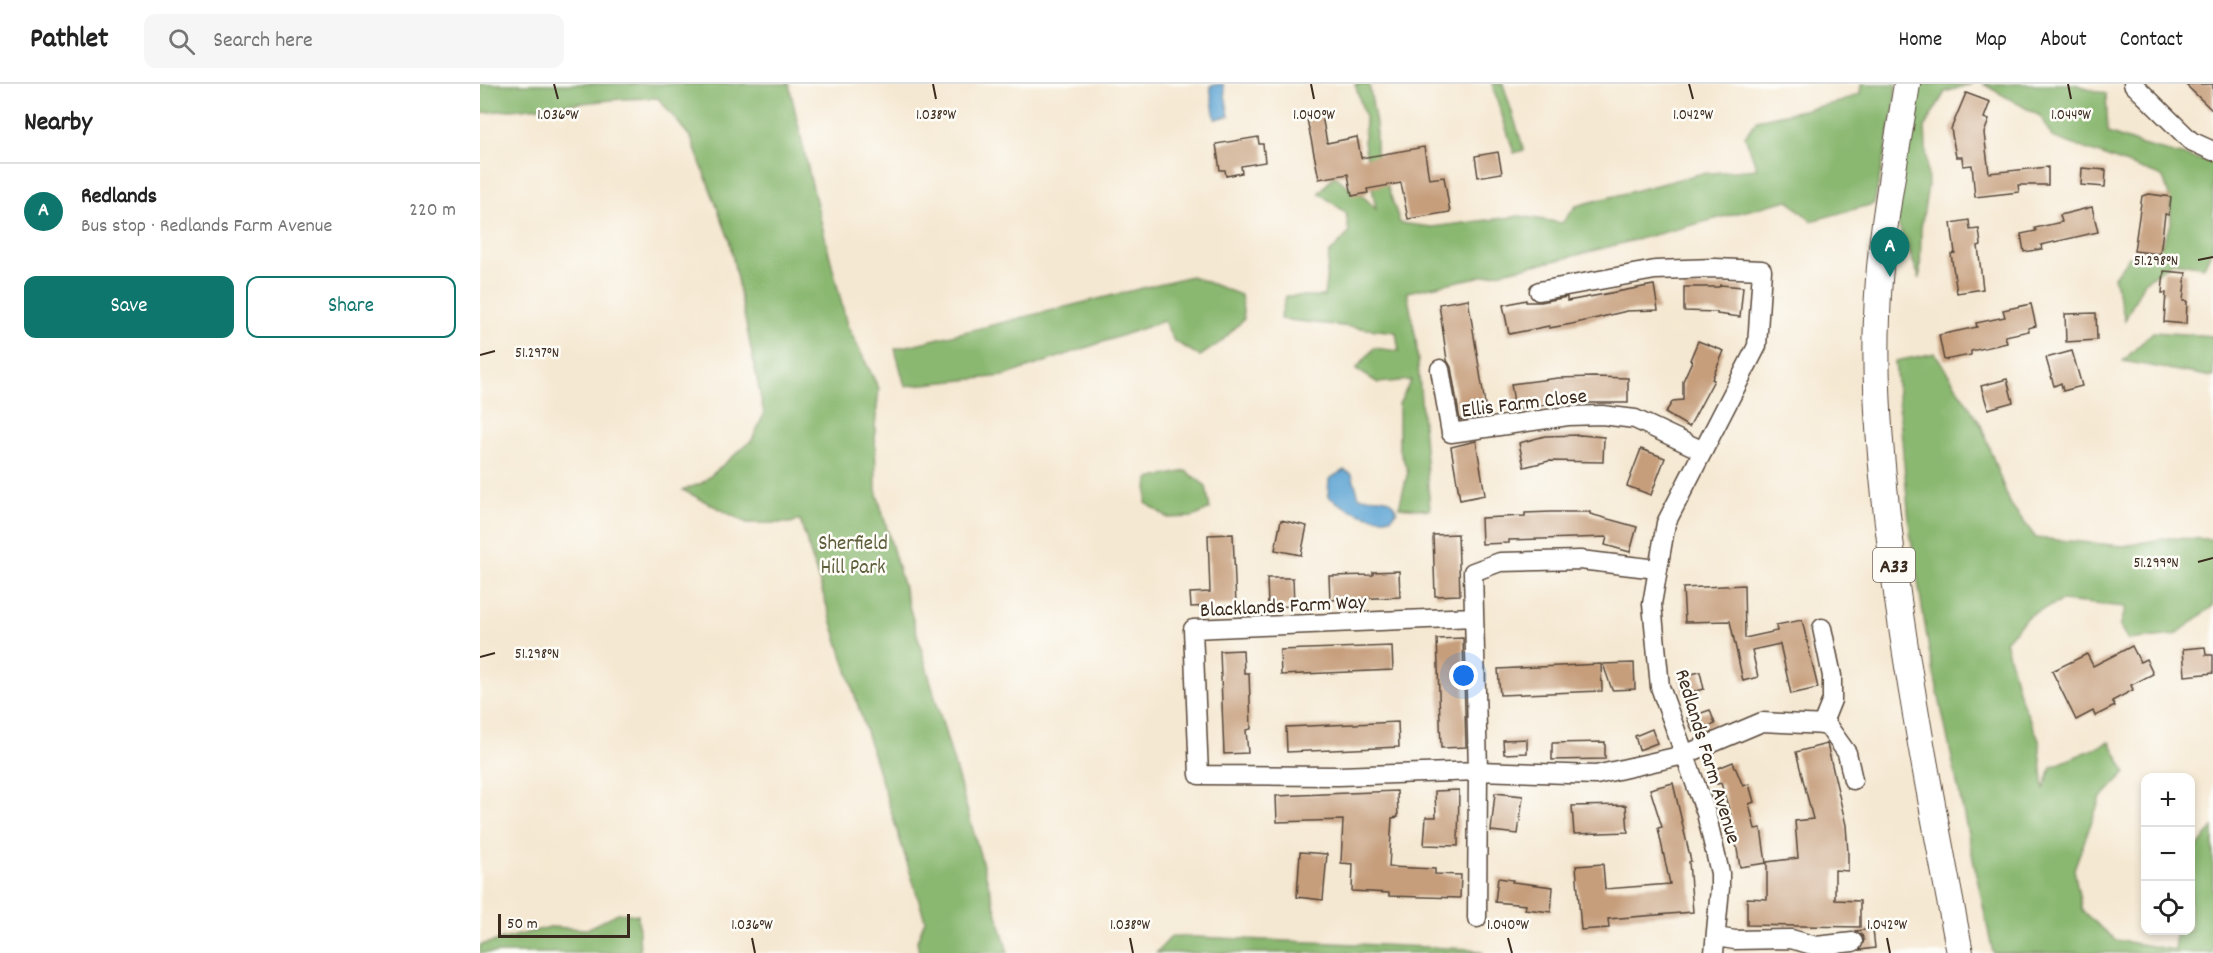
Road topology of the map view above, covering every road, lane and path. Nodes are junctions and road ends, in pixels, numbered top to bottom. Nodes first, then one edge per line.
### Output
1 (1907, 84) edge
2 (2133, 84) edge
3 (2213, 151) edge
4 (1539, 291) dead end
5 (1440, 369) dead end
6 (1702, 451) junction
7 (1657, 569) junction
8 (1474, 617) junction
9 (1822, 628) dead end
10 (1822, 725) junction
11 (1684, 755) junction
12 (1478, 771) junction
13 (1853, 780) dead end
14 (1477, 918) dead end
15 (1853, 942) dead end
16 (1715, 945) edge
17 (1960, 953) edge

1 - 17 highway, A33
2 - 3 street
4 - 6 street, Redlands Farm Avenue
5 - 6 street, Ellis Farm Close
6 - 7 street, Redlands Farm Avenue
7 - 8 street
7 - 11 street, Redlands Farm Avenue
8 - 12 street
8 - 12 street, Blacklands Farm Way
9 - 10 street
10 - 11 street, Blacklands Farm Way
10 - 13 street
11 - 12 street, Blacklands Farm Way
11 - 16 street, Redlands Farm Avenue
12 - 14 street
15 - 16 street

